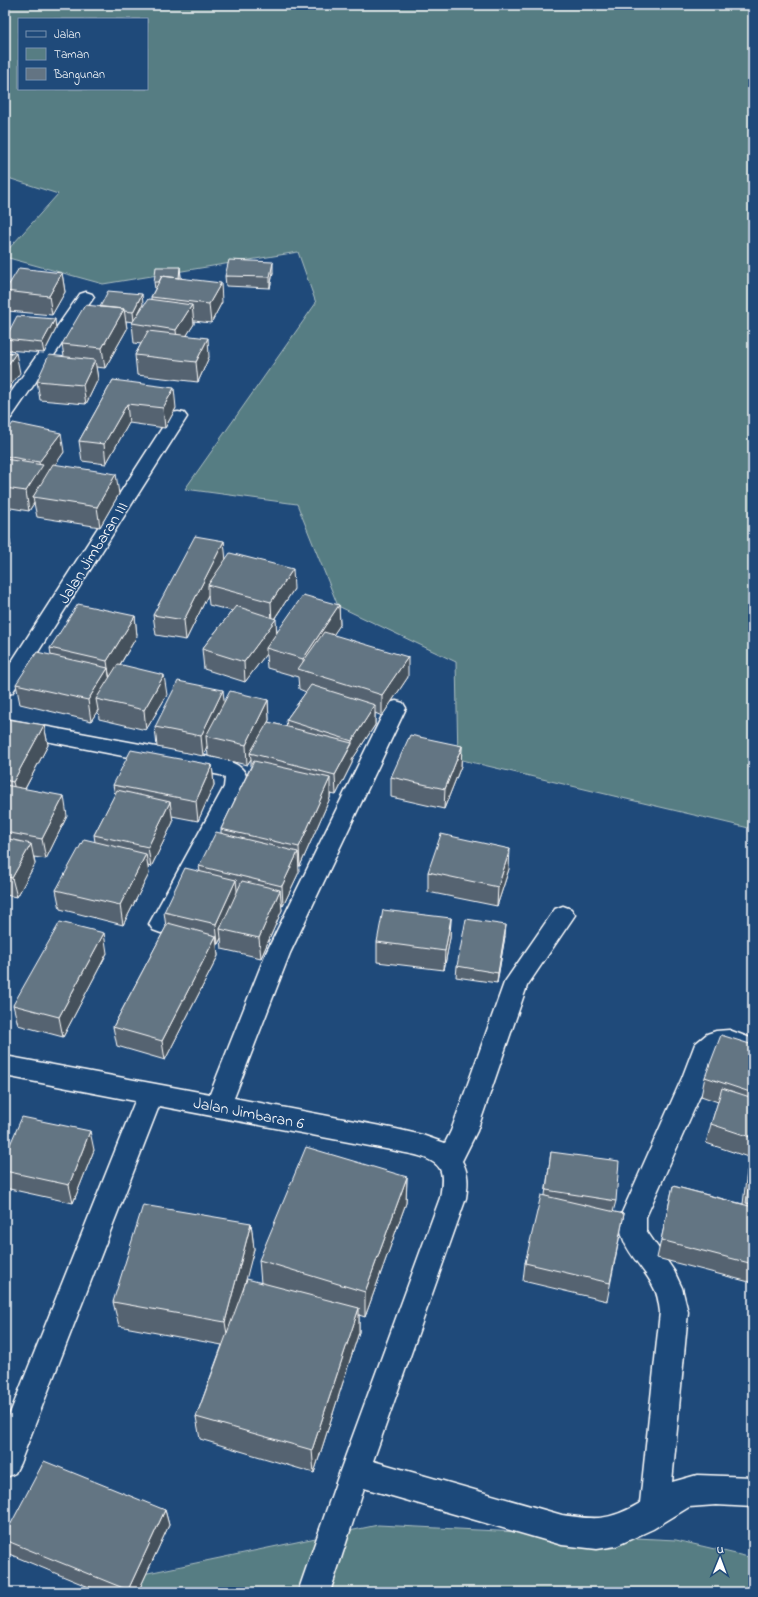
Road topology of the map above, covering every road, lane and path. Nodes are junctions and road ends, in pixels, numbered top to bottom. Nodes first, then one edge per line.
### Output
1 (86, 297) dead end
2 (5, 414) edge
3 (178, 416) dead end
4 (14, 658) edge
5 (5, 688) edge
6 (396, 708) dead end
7 (5, 726) edge
8 (563, 915) dead end
9 (161, 924) dead end
10 (753, 1050) edge
11 (5, 1066) edge
12 (151, 1094) junction
13 (218, 1106) junction
14 (450, 1160) junction
15 (5, 1462) edge
16 (355, 1471) junction
17 (753, 1492) edge
18 (654, 1512) junction
19 (314, 1592) edge

1 - 2 street
3 - 4 street, Jalan Jimbaran III
4 - 5 street, Jalan Jimbaran III
6 - 13 street
7 - 9 street
8 - 14 street
10 - 18 street
11 - 12 street, Jalan Jimbaran 6
12 - 13 street, Jalan Jimbaran 6
12 - 15 street
13 - 14 street, Jalan Jimbaran 6
14 - 16 street
16 - 18 street
16 - 19 street
17 - 18 street

